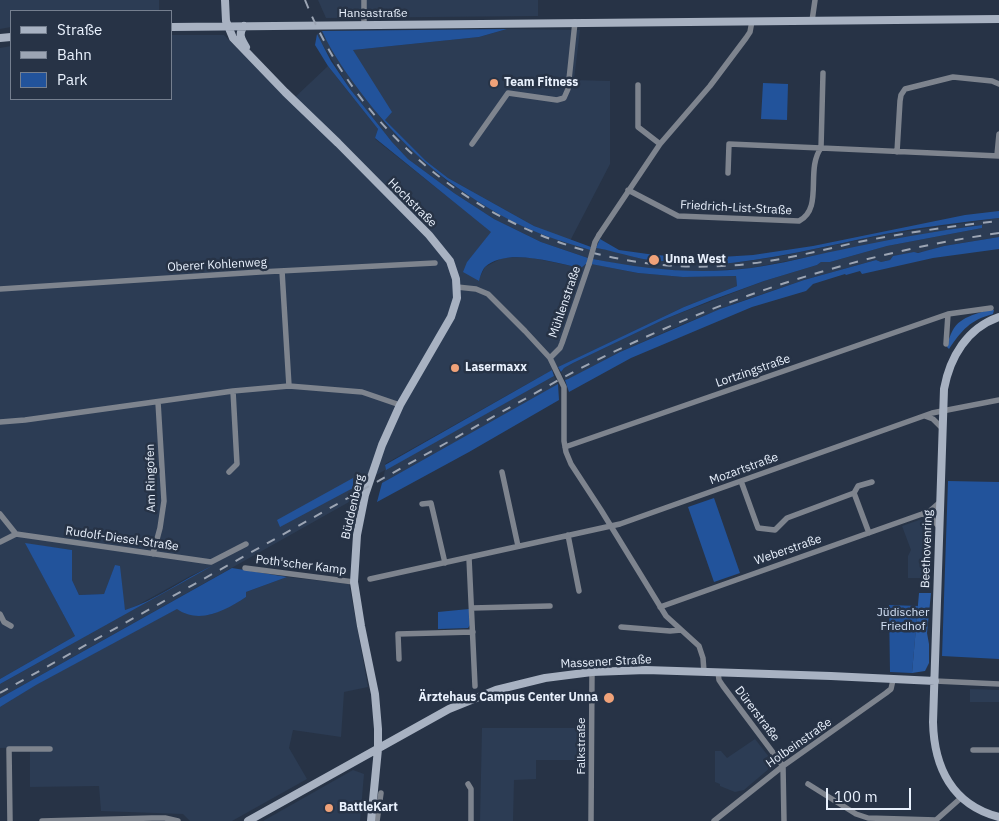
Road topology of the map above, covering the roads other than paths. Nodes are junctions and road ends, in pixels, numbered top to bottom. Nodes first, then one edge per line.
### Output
1 (225, 0) edge
2 (364, 0) edge
3 (815, 0) edge
4 (999, 19) edge
5 (812, 20) junction
6 (752, 21) junction
7 (575, 22) junction
8 (228, 26) junction
9 (244, 26) junction
10 (364, 26) junction
11 (172, 27) edge
12 (252, 58) junction
13 (822, 74) dead end
14 (999, 83) edge
15 (638, 84) dead end
16 (999, 134) edge
17 (472, 144) dead end
18 (660, 144) junction
19 (821, 148) junction
20 (897, 152) junction
21 (998, 155) edge
22 (728, 173) dead end
23 (628, 190) junction
24 (435, 263) dead end
25 (282, 271) junction
26 (458, 287) junction
27 (0, 289) edge
28 (991, 308) dead end
29 (948, 314) junction
30 (999, 317) edge
31 (946, 344) dead end
32 (550, 358) junction
33 (289, 386) junction
34 (233, 391) junction
35 (999, 400) edge
36 (158, 402) junction
37 (400, 405) junction
38 (943, 410) junction
39 (925, 416) junction
40 (0, 422) edge
41 (943, 429) junction
42 (565, 447) junction
43 (229, 472) dead end
44 (502, 472) dead end
45 (740, 481) junction
46 (872, 482) dead end
47 (854, 493) junction
48 (940, 502) junction
49 (422, 504) dead end
50 (0, 514) edge
51 (922, 514) junction
52 (611, 526) junction
53 (940, 528) junction
54 (869, 533) junction
55 (16, 534) junction
56 (568, 535) junction
57 (0, 542) edge
58 (246, 544) dead end
59 (518, 546) junction
60 (153, 554) junction
61 (469, 558) junction
62 (445, 563) junction
63 (245, 568) dead end
64 (370, 579) dead end
65 (354, 582) junction
66 (579, 591) dead end
67 (550, 606) dead end
68 (660, 607) junction
69 (472, 608) junction
70 (0, 614) edge
71 (11, 626) dead end
72 (621, 627) dead end
73 (681, 630) junction
74 (473, 632) junction
75 (399, 658) dead end
76 (592, 672) junction
77 (704, 672) junction
78 (718, 672) junction
79 (893, 680) junction
80 (935, 682) junction
81 (999, 684) edge
82 (475, 686) dead end
83 (50, 749) dead end
84 (378, 749) junction
85 (973, 750) dead end
86 (999, 750) edge
87 (783, 766) junction
88 (468, 784) dead end
89 (808, 784) dead end
90 (380, 794) dead end
91 (962, 798) junction
92 (999, 817) edge
93 (10, 821) edge
94 (42, 821) edge
95 (178, 821) edge
96 (248, 821) edge
97 (371, 821) edge
98 (377, 821) edge
99 (471, 821) edge
100 (591, 821) edge
101 (714, 821) edge
102 (784, 821) edge
103 (936, 821) edge

1 - 8 main road
2 - 10 street
3 - 5 street
4 - 5 main road, Hansastraße
5 - 6 main road, Hansastraße
6 - 7 main road, Hansastraße
6 - 18 street, Mühlenstraße
7 - 10 main road, Hansastraße
7 - 17 street
8 - 9 main road, Hansastraße
8 - 11 main road, Hansastraße
8 - 12 main road, Hochstraße
9 - 10 main road, Hansastraße
9 - 12 main road, Hochstraße
12 - 26 main road, Hochstraße
13 - 19 street
14 - 20 street
15 - 18 street
16 - 21 street
18 - 23 street, Mühlenstraße
19 - 20 street
19 - 22 street
19 - 23 street, Friedrich-List-Straße
20 - 21 street
23 - 32 street, Mühlenstraße, bridge
24 - 25 street, Oberer Kohlenweg
25 - 27 street, Oberer Kohlenweg
25 - 33 street
26 - 32 street
26 - 37 main road, Büddenberg
28 - 29 street, Lortzingstraße
29 - 31 street
29 - 42 street, Lortzingstraße
30 - 38 main road, Beethovenring
32 - 42 street
33 - 34 street
33 - 37 street
34 - 36 street
34 - 43 street
35 - 38 street, Mozartstraße
36 - 40 street
36 - 60 street, Am Ringofen
37 - 65 main road, Büddenberg
38 - 39 street, Mozartstraße
38 - 41 main road, Beethovenring
39 - 41 street
39 - 45 street, Mozartstraße
41 - 48 main road, Beethovenring
42 - 52 street
44 - 59 street
45 - 47 street
45 - 52 street, Mozartstraße
46 - 47 street
47 - 54 street
48 - 51 street, Weberstraße
48 - 53 main road, Beethovenring
49 - 62 street
50 - 55 street
51 - 53 street
51 - 54 street, Weberstraße
52 - 56 street, Mozartstraße
52 - 68 street
53 - 80 main road, Beethovenring
54 - 68 street, Weberstraße
55 - 57 street
55 - 60 street, Rudolf-Diesel-Straße
56 - 59 street, Mozartstraße
56 - 66 street
58 - 60 street, Rudolf-Diesel-Straße
59 - 61 street, Mozartstraße
61 - 62 street, Mozartstraße
61 - 69 street
62 - 64 street, Mozartstraße
63 - 65 street, Poth'scher Kamp
65 - 84 main road, Büddenberg
67 - 69 street
68 - 73 street
69 - 74 street
70 - 71 street
72 - 73 street
73 - 77 street
74 - 75 street
74 - 82 street
76 - 77 main road, Massener Straße
76 - 84 main road, Massener Straße
76 - 100 street, Falkstraße
77 - 78 main road, Massener Straße
78 - 79 main road, Massener Straße
78 - 87 street, Dürerstraße
79 - 80 main road, Massener Straße
79 - 87 street, Holbeinstraße
80 - 81 street, Massener Straße
80 - 91 main road, Beethovenring
83 - 93 street
84 - 96 main road, Massener Straße
84 - 97 main road, Büddenberg
85 - 86 street
87 - 101 street, Holbeinstraße
87 - 102 street
88 - 99 street
89 - 103 street
90 - 98 street
91 - 92 main road, Beethovenring
91 - 103 street
94 - 95 street

